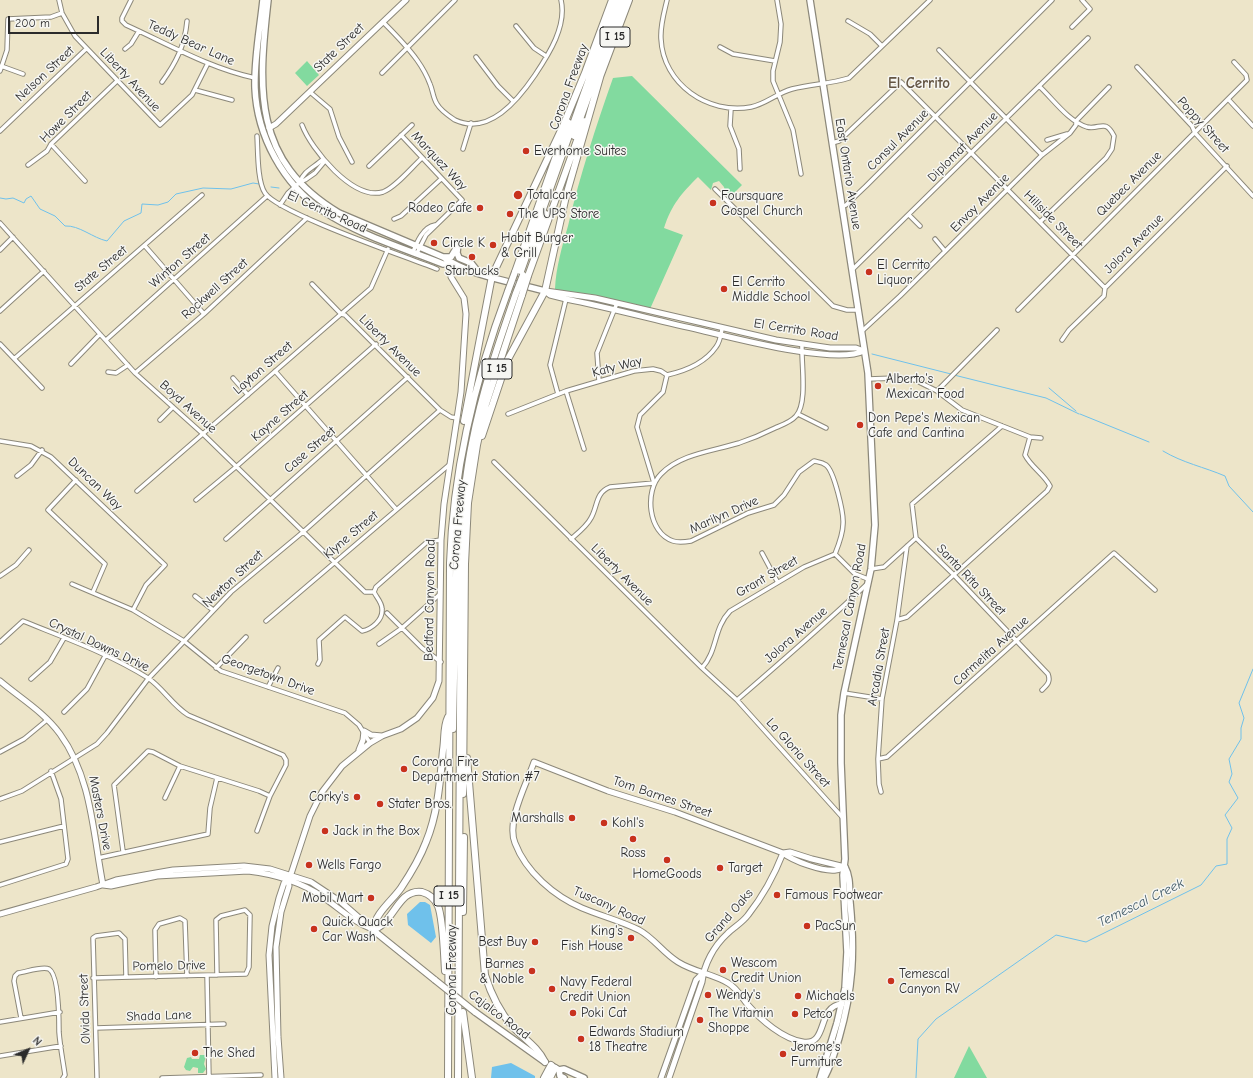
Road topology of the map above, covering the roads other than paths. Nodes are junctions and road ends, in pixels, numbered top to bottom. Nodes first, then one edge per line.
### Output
1 (59, 0) edge
2 (131, 0) edge
3 (263, 0) edge
4 (268, 0) edge
5 (406, 0) edge
6 (455, 0) edge
7 (561, 0) edge
8 (612, 0) edge
9 (617, 0) edge
10 (623, 0) edge
11 (629, 0) edge
12 (667, 0) edge
13 (777, 0) edge
14 (810, 0) edge
15 (930, 0) edge
16 (1052, 0) edge
17 (1082, 0) edge
18 (62, 13) junction
19 (848, 21) dead end
20 (187, 22) dead end
21 (383, 22) junction
22 (516, 26) dead end
23 (1072, 27) dead end
24 (139, 31) junction
25 (264, 35) junction
26 (1088, 38) dead end
27 (882, 46) junction
28 (407, 47) junction
29 (720, 47) dead end
30 (86, 49) junction
31 (125, 49) dead end
32 (939, 50) dead end
33 (180, 51) junction
34 (546, 56) junction
35 (476, 57) dead end
36 (775, 61) junction
37 (208, 62) junction
38 (1234, 62) dead end
39 (1, 66) edge
40 (1137, 67) dead end
41 (587, 68) junction
42 (0, 71) edge
43 (382, 73) dead end
44 (23, 74) dead end
45 (601, 74) junction
46 (255, 78) junction
47 (117, 81) junction
48 (162, 82) dead end
49 (971, 82) junction
50 (823, 84) junction
51 (1039, 86) junction
52 (1109, 87) dead end
53 (195, 90) junction
54 (310, 92) junction
55 (778, 95) junction
56 (1228, 99) junction
57 (232, 100) dead end
58 (513, 101) junction
59 (264, 107) junction
60 (731, 109) junction
61 (936, 117) junction
62 (1006, 119) junction
63 (1076, 121) junction
64 (471, 123) junction
65 (302, 125) dead end
66 (412, 125) dead end
67 (1253, 126) edge
68 (269, 128) junction
69 (0, 131) edge
70 (1070, 133) junction
71 (1195, 133) junction
72 (401, 135) junction
73 (257, 136) dead end
74 (1048, 140) dead end
75 (832, 143) junction
76 (51, 144) junction
77 (463, 149) dead end
78 (972, 152) junction
79 (1042, 155) junction
80 (422, 158) junction
81 (560, 158) junction
82 (324, 160) junction
83 (352, 162) dead end
84 (28, 165) dead end
85 (369, 166) dead end
86 (1227, 166) junction
87 (316, 168) junction
88 (740, 169) dead end
89 (801, 174) dead end
90 (441, 178) junction
91 (85, 180) dead end
92 (298, 184) junction
93 (715, 188) dead end
94 (1007, 189) junction
95 (202, 196) dead end
96 (267, 196) junction
97 (1253, 196) edge
98 (280, 205) junction
99 (842, 207) junction
100 (909, 215) junction
101 (307, 218) junction
102 (394, 219) dead end
103 (533, 221) junction
104 (1041, 221) junction
105 (0, 223) edge
106 (920, 226) dead end
107 (13, 237) junction
108 (935, 239) dead end
109 (145, 246) junction
110 (388, 249) junction
111 (0, 250) edge
112 (416, 250) junction
113 (945, 251) junction
114 (1073, 255) junction
115 (443, 257) junction
116 (452, 263) junction
117 (437, 269) dead end
118 (852, 270) junction
119 (44, 271) junction
120 (479, 273) junction
121 (522, 274) junction
122 (492, 276) junction
123 (174, 279) junction
124 (312, 284) dead end
125 (1105, 288) junction
126 (545, 291) junction
127 (516, 293) junction
128 (566, 299) junction
129 (617, 303) junction
130 (75, 305) junction
131 (615, 310) junction
132 (858, 310) junction
133 (1018, 310) dead end
134 (0, 311) edge
135 (204, 314) junction
136 (341, 314) junction
137 (722, 329) junction
138 (998, 330) dead end
139 (861, 332) junction
140 (100, 334) junction
141 (721, 335) junction
142 (106, 340) junction
143 (1062, 340) dead end
144 (0, 344) edge
145 (376, 344) junction
146 (802, 345) junction
147 (802, 352) junction
148 (864, 352) junction
149 (15, 358) junction
150 (71, 364) dead end
151 (128, 365) junction
152 (275, 371) junction
153 (108, 372) dead end
154 (135, 373) junction
155 (667, 375) junction
156 (408, 377) junction
157 (233, 378) dead end
158 (868, 379) junction
159 (599, 381) junction
160 (42, 388) dead end
161 (566, 391) junction
162 (937, 391) junction
163 (558, 394) junction
164 (248, 395) junction
165 (306, 406) junction
166 (174, 407) junction
167 (440, 410) junction
168 (508, 414) dead end
169 (798, 414) junction
170 (457, 418) junction
171 (160, 420) dead end
172 (1002, 426) junction
173 (826, 428) dead end
174 (203, 434) junction
175 (1030, 437) junction
176 (1041, 438) dead end
177 (0, 441) edge
178 (336, 441) junction
179 (477, 445) junction
180 (584, 449) dead end
181 (42, 450) junction
182 (460, 453) junction
183 (494, 462) dead end
184 (449, 465) junction
185 (237, 466) junction
186 (366, 475) junction
187 (17, 476) dead end
188 (76, 480) junction
189 (654, 483) junction
190 (137, 492) dead end
191 (271, 498) junction
192 (196, 500) dead end
193 (396, 510) junction
194 (303, 532) junction
195 (916, 538) junction
196 (226, 539) dead end
197 (572, 539) junction
198 (441, 540) junction
199 (908, 546) junction
200 (29, 550) dead end
201 (762, 553) dead end
202 (835, 554) junction
203 (334, 562) junction
204 (871, 569) junction
205 (953, 574) junction
206 (0, 576) edge
207 (777, 582) junction
208 (868, 582) junction
209 (72, 584) dead end
210 (1155, 590) dead end
211 (93, 592) junction
212 (374, 592) junction
213 (441, 593) junction
214 (195, 596) dead end
215 (133, 610) junction
216 (213, 610) junction
217 (387, 613) dead end
218 (897, 620) junction
219 (266, 621) dead end
220 (402, 628) junction
221 (246, 637) dead end
222 (64, 638) junction
223 (184, 641) junction
224 (1016, 641) junction
225 (0, 642) edge
226 (379, 644) dead end
227 (105, 656) junction
228 (441, 662) junction
229 (318, 664) dead end
230 (216, 668) junction
231 (278, 668) dead end
232 (702, 668) junction
233 (31, 679) dead end
234 (148, 679) junction
235 (0, 681) edge
236 (268, 687) junction
237 (1042, 690) dead end
238 (844, 693) junction
239 (882, 699) junction
240 (737, 700) junction
241 (64, 712) dead end
242 (449, 713) junction
243 (47, 720) junction
244 (464, 720) junction
245 (364, 732) junction
246 (382, 736) junction
247 (370, 743) junction
248 (0, 752) edge
249 (357, 752) junction
250 (75, 758) junction
251 (878, 759) junction
252 (534, 762) joint
253 (180, 766) junction
254 (51, 772) junction
255 (218, 778) junction
256 (881, 792) dead end
257 (270, 796) junction
258 (165, 798) dead end
259 (0, 799) edge
260 (844, 820) junction
261 (449, 824) junction
262 (64, 826) junction
263 (256, 831) dead end
264 (0, 842) edge
265 (123, 851) junction
266 (783, 853) junction
267 (98, 858) junction
268 (845, 867) junction
269 (291, 874) junction
270 (288, 880) junction
271 (0, 884) edge
272 (103, 885) junction
273 (0, 914) edge
274 (373, 930) junction
275 (703, 973) junction
276 (217, 975) junction
277 (187, 976) junction
278 (207, 976) junction
279 (156, 977) junction
280 (93, 978) junction
281 (126, 978) junction
282 (842, 1004) junction
283 (60, 1012) junction
284 (463, 1012) junction
285 (21, 1018) junction
286 (0, 1022) edge
287 (224, 1024) dead end
288 (208, 1025) junction
289 (448, 1026) junction
290 (842, 1027) junction
291 (96, 1028) junction
292 (61, 1046) junction
293 (0, 1056) edge
294 (545, 1062) junction
295 (555, 1068) junction
296 (261, 1075) dead end
297 (209, 1077) edge
298 (63, 1078) edge
299 (97, 1078) edge
300 (162, 1078) edge
301 (275, 1078) edge
302 (281, 1078) edge
303 (448, 1078) edge
304 (458, 1078) edge
305 (462, 1078) edge
306 (472, 1078) edge
307 (544, 1078) edge
308 (550, 1078) edge
309 (564, 1078) edge
310 (584, 1078) edge
311 (661, 1078) edge
312 (669, 1078) edge
313 (820, 1078) edge
314 (824, 1078) edge

1 - 18 street, Liberty Avenue
2 - 24 street, Teddy Bear Lane
3 - 46 main road
4 - 25 main road
5 - 21 main road, State Street
6 - 28 street
7 - 34 street
8 - 41 highway, Corona Freeway / I 15
9 - 81 highway
10 - 121 highway
11 - 45 highway, Corona Freeway / I 15
12 - 60 street
13 - 36 street
14 - 50 main road, East Ontario Avenue
15 - 27 street
16 - 49 street, Consul Avenue
17 - 23 street
18 - 30 street, Liberty Avenue
18 - 39 street
19 - 27 street
20 - 33 street
21 - 28 street
21 - 54 main road, State Street
22 - 34 street
24 - 31 street
24 - 33 street, Teddy Bear Lane
25 - 46 main road
25 - 59 main road
26 - 51 street, Diplomat Avenue
27 - 50 street
28 - 43 street
28 - 64 street
29 - 36 street
30 - 47 street, Liberty Avenue
30 - 69 street, Nelson Street
32 - 49 street
33 - 37 street, Teddy Bear Lane
33 - 48 street
34 - 58 street
35 - 58 street
36 - 55 street
37 - 46 street, Teddy Bear Lane
37 - 53 street, Liberty Avenue
38 - 56 street, Quebec Avenue
39 - 42 street
39 - 44 street
40 - 71 street, Poppy Street
41 - 103 highway, Corona Freeway / I 15
41 - 122 highway
45 - 121 highway, Corona Freeway / I 15
45 - 126 highway
46 - 59 main road
46 - 92 main road
47 - 53 street, Liberty Avenue
47 - 76 street, Howe Street
49 - 61 street, Consul Avenue
49 - 62 street
50 - 55 street
50 - 75 main road, East Ontario Avenue
51 - 62 street, Diplomat Avenue
51 - 63 street
52 - 63 street, Envoy Avenue
53 - 57 street
54 - 68 main road, State Street
54 - 83 street
55 - 60 street
55 - 89 street
56 - 67 street
56 - 71 street, Quebec Avenue
58 - 64 street
59 - 68 main road
60 - 88 street
61 - 75 street, Hillside Street
61 - 78 street, Hillside Street
61 - 99 street, Consul Avenue
62 - 78 street, Diplomat Avenue
62 - 79 street
63 - 70 street, Envoy Avenue
63 - 104 street
64 - 77 street
65 - 82 street
66 - 72 street
68 - 92 main road
70 - 74 street
70 - 79 street, Envoy Avenue
71 - 86 street, Poppy Street
71 - 114 street, Quebec Avenue
72 - 80 street, Marquez Way
72 - 85 street
73 - 96 street, El Cerrito Road
75 - 99 main road, East Ontario Avenue
76 - 84 street, Howe Street
76 - 91 street
78 - 94 street, Hillside Street
78 - 100 street, Diplomat Avenue
79 - 94 street, Envoy Avenue
80 - 82 street
80 - 90 street, Marquez Way
81 - 103 highway
81 - 121 highway
82 - 87 street
86 - 97 street, Poppy Street
86 - 125 street, Jolora Avenue
87 - 92 street
87 - 92 street
90 - 102 street
90 - 112 street, Marquez Way
92 - 98 street
92 - 112 main road
93 - 132 street
94 - 104 street, Hillside Street
94 - 113 street, Envoy Avenue
95 - 109 street, State Street
96 - 98 street, El Cerrito Road
96 - 123 street, Winton Street
98 - 101 street, El Cerrito Road
99 - 118 main road, East Ontario Avenue
100 - 106 street
100 - 118 street, Diplomat Avenue
101 - 110 street, El Cerrito Road
101 - 135 street, Rockwell Street
103 - 121 highway, Corona Freeway / I 15
104 - 114 street, Hillside Street
105 - 107 street, Boyd Avenue
107 - 111 street
107 - 119 street, Boyd Avenue
108 - 113 street
109 - 123 street
109 - 130 street, State Street
110 - 117 street, El Cerrito Road
110 - 136 street, Layton Street
112 - 115 main road
112 - 116 main road
113 - 139 street, Envoy Avenue
114 - 125 street, Hillside Street
114 - 133 street, Quebec Avenue
115 - 116 main road
115 - 120 main road
116 - 120 main road, El Cerrito Road
116 - 170 main road, Bedford Canyon Road
118 - 132 main road, East Ontario Avenue
119 - 130 street, Boyd Avenue
119 - 134 street
120 - 122 main road, El Cerrito Road
121 - 127 highway, Corona Freeway / I 15, bridge
121 - 127 highway, Corona Freeway / I 15, bridge
122 - 126 main road, El Cerrito Road
122 - 182 highway
123 - 135 street
123 - 142 street, Winton Street
124 - 136 street, Liberty Avenue
125 - 143 street, Jolora Avenue
126 - 128 main road, El Cerrito Road
126 - 129 main road, El Cerrito Road
126 - 179 highway
127 - 179 highway, Corona Freeway / I 15
127 - 182 highway, Corona Freeway / I 15
127 - 261 highway
127 - 304 highway
128 - 131 main road, El Cerrito Road
128 - 163 street
129 - 131 street
129 - 137 main road, El Cerrito Road
130 - 140 street, Boyd Avenue
130 - 149 street, State Street
131 - 141 main road, El Cerrito Road
131 - 159 street
132 - 139 main road, East Ontario Avenue
135 - 154 street, Rockwell Street
136 - 145 street, Liberty Avenue
136 - 152 street, Layton Street
137 - 141 street
137 - 146 main road, El Cerrito Road
138 - 162 street
139 - 148 main road, East Ontario Avenue
140 - 142 street, Boyd Avenue
140 - 150 street
141 - 147 main road, El Cerrito Road
141 - 155 street
142 - 151 street, Boyd Avenue
144 - 149 street
145 - 156 street, Liberty Avenue
145 - 165 street, Kayne Street
146 - 147 street
146 - 148 main road, El Cerrito Road
147 - 148 main road, El Cerrito Road
147 - 169 street
148 - 158 main road, Temescal Canyon Road
149 - 160 street
151 - 153 street
151 - 154 street, Boyd Avenue
152 - 164 street, Layton Street
152 - 165 street
154 - 166 street, Boyd Avenue
155 - 159 street, Katy Way
155 - 189 street
156 - 167 street, Liberty Avenue
156 - 178 street, Case Street
157 - 164 street
158 - 162 street
158 - 204 main road, Temescal Canyon Road
159 - 161 street, Katy Way
161 - 163 street, Katy Way
161 - 180 street
162 - 172 street
163 - 168 street, Katy Way
164 - 174 street, Layton Street
165 - 178 street
165 - 185 street, Kayne Street
166 - 171 street
166 - 174 street, Boyd Avenue
167 - 170 street, Liberty Avenue
167 - 186 street, Newton Street
169 - 173 street
169 - 189 street
170 - 184 main road, Bedford Canyon Road
172 - 175 street
172 - 195 street
174 - 185 street, Boyd Avenue
174 - 190 street, Layton Street
175 - 176 street
175 - 205 street
177 - 181 street, Duncan Way
178 - 186 street
178 - 191 street, Case Street
179 - 244 highway, Corona Freeway / I 15
181 - 187 street
181 - 188 street, Duncan Way
182 - 242 highway, Corona Freeway / I 15
183 - 197 street, Liberty Avenue
184 - 193 street, Klyne Street
184 - 198 main road, Bedford Canyon Road
185 - 191 street, Boyd Avenue
185 - 192 street, Kayne Street
186 - 193 street
186 - 194 street, Newton Street
188 - 211 street
188 - 215 street, Duncan Way
189 - 197 street
189 - 202 street, Marilyn Drive
191 - 194 street, Boyd Avenue
191 - 196 street, Case Street
193 - 203 street, Klyne Street
194 - 203 street, Boyd Avenue
194 - 216 street, Newton Street
195 - 199 street
195 - 205 street, Santa Rita Street
197 - 232 street, Liberty Avenue
198 - 212 street
198 - 213 main road, Bedford Canyon Road
199 - 204 street
199 - 218 street, Arcadia Street
200 - 206 street
201 - 207 street
202 - 207 street, Grant Street
202 - 208 street
203 - 212 street, Boyd Avenue
203 - 219 street, Klyne Street
204 - 208 main road, Temescal Canyon Road
205 - 218 street
205 - 224 street, Santa Rita Street
207 - 232 street, Grant Street
208 - 238 main road, Temescal Canyon Road
208 - 240 street, Jolora Avenue
209 - 211 street, Georgetown Drive
210 - 224 street, Carmelita Avenue
211 - 215 street, Georgetown Drive
212 - 229 street
213 - 220 street
213 - 228 main road, Bedford Canyon Road
214 - 216 street
215 - 223 street, Georgetown Drive
216 - 223 street, Newton Street
217 - 220 street
218 - 239 street, Arcadia Street
220 - 226 street
220 - 228 street
221 - 230 street
222 - 225 street, Crystal Downs Drive
222 - 227 street, Crystal Downs Drive
222 - 233 street
223 - 230 street, Georgetown Drive
223 - 234 street, Newton Street
224 - 237 street, Santa Rita Street
224 - 251 street, Carmelita Avenue
227 - 234 street, Crystal Downs Drive
227 - 241 street
228 - 246 main road, Bedford Canyon Road
230 - 236 street, Georgetown Drive
231 - 236 street
232 - 240 street, Liberty Avenue
234 - 250 street, Newton Street
234 - 257 street, Crystal Downs Drive
235 - 243 main road, Masters Drive
236 - 245 street, Georgetown Drive
238 - 239 street
238 - 260 main road, Temescal Canyon Road
239 - 251 street, Arcadia Street
240 - 260 street, La Gloria Street
242 - 261 highway, Corona Freeway / I 15
242 - 274 highway
243 - 248 street
243 - 250 main road, Masters Drive
244 - 284 highway, Corona Freeway / I 15
244 - 294 highway
245 - 246 main road
245 - 247 street, Georgetown Drive
245 - 249 main road
246 - 247 main road, Bedford Canyon Road
247 - 249 main road, Bedford Canyon Road
249 - 269 main road, Bedford Canyon Road
250 - 254 street, Newton Street
250 - 267 main road, Masters Drive
251 - 256 street, Arcadia Street
252 - 266 main road, Tom Barnes Street
252 - 275 main road, Tuscany Road
253 - 255 street
253 - 258 street
253 - 265 street
254 - 259 street, Newton Street
254 - 262 street
255 - 257 street
255 - 265 street
257 - 263 street
260 - 268 main road, Temescal Canyon Road
261 - 289 highway, Corona Freeway / I 15
262 - 264 street
262 - 271 street
265 - 267 street
266 - 268 main road, Tom Barnes Street
266 - 275 main road, Grand Oaks
267 - 272 main road, Masters Drive
268 - 282 main road, Temescal Canyon Road
268 - 290 main road, Temescal Canyon Road
269 - 270 main road, Bedford Canyon Road
269 - 272 main road, Cajalco Road
269 - 274 main road, Cajalco Road
270 - 272 main road, Cajalco Road
270 - 274 main road, Cajalco Road
270 - 301 main road, Bedford Canyon Road
270 - 302 main road, Bedford Canyon Road
272 - 273 main road
274 - 289 highway
274 - 294 main road, Cajalco Road, bridge
275 - 282 main road, Tuscany Road
275 - 311 main road, Grand Oaks
275 - 312 main road, Grand Oaks
276 - 276 street, Pomelo Drive
276 - 278 street, Pomelo Drive
277 - 278 street, Pomelo Drive
277 - 279 street, Pomelo Drive
277 - 279 street
278 - 288 street
279 - 281 street, Pomelo Drive
280 - 281 street, Pomelo Drive
280 - 281 street, Olvida Street
280 - 291 street, Olvida Street
282 - 290 main road
282 - 313 main road, Temescal Canyon Road
283 - 285 street
283 - 285 street
283 - 292 street
284 - 305 highway, Corona Freeway / I 15
284 - 306 highway
285 - 286 street
287 - 288 street, Shada Lane
288 - 291 street, Shada Lane
288 - 297 street
289 - 303 highway, Corona Freeway / I 15
290 - 314 main road, Temescal Canyon Road
291 - 299 street, Olvida Street
292 - 293 street
292 - 298 street
294 - 295 main road, Cajalco Road
295 - 307 highway
295 - 308 highway
295 - 309 main road, Cajalco Road
295 - 310 main road, Cajalco Road
296 - 297 street
297 - 300 street

